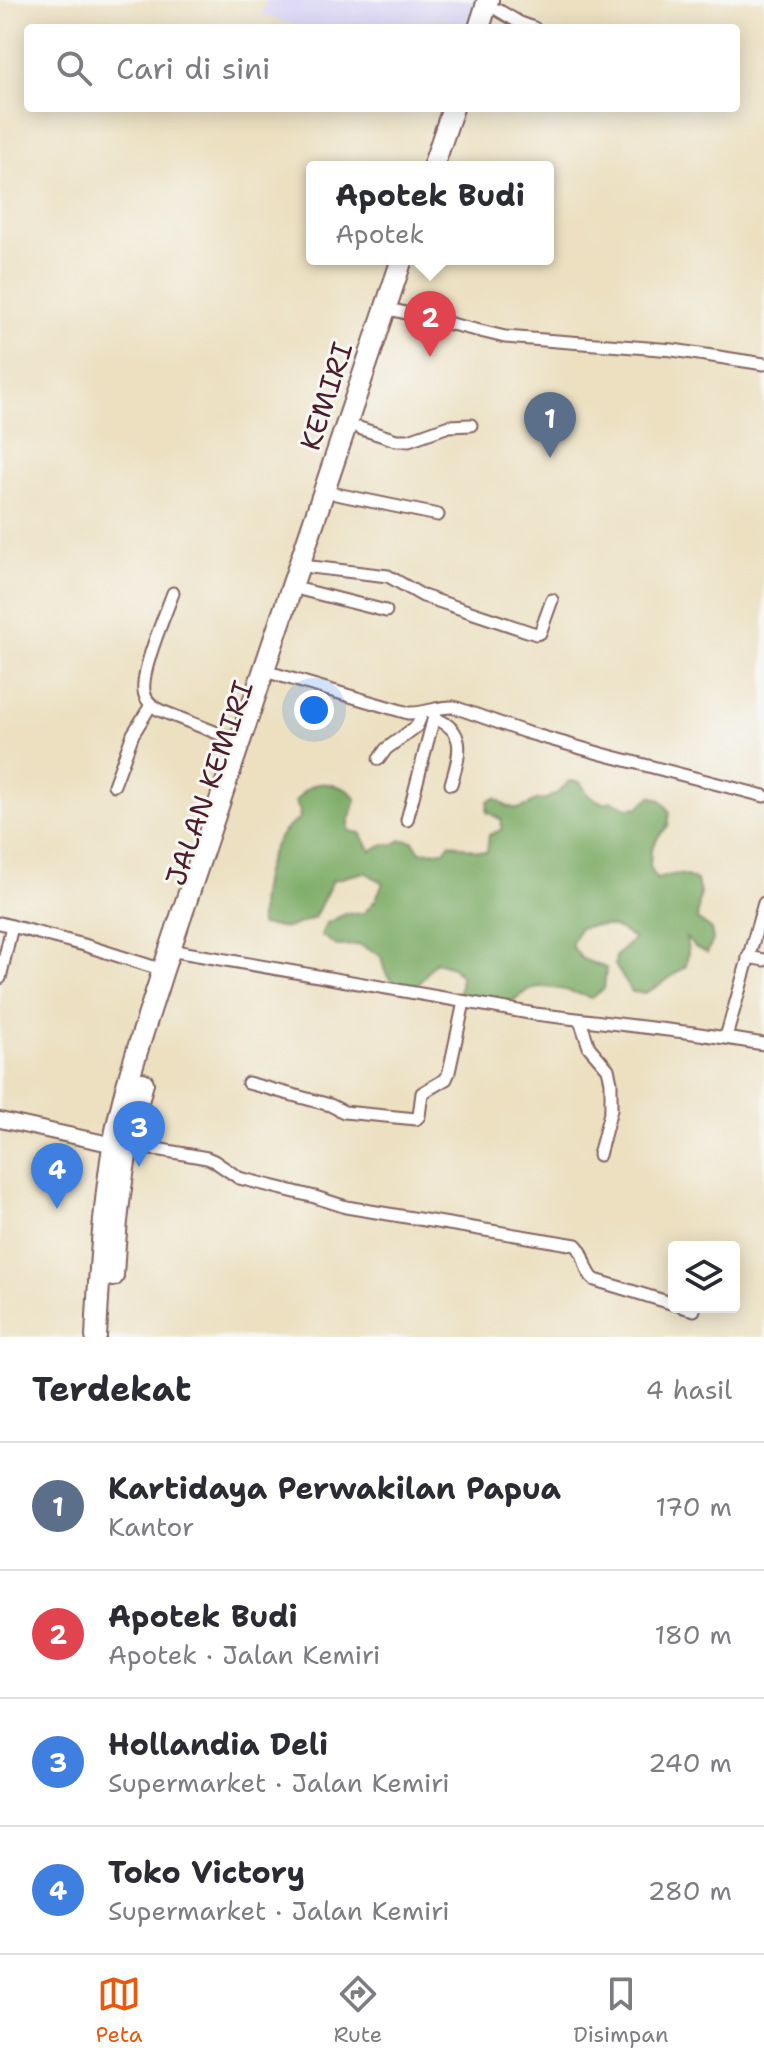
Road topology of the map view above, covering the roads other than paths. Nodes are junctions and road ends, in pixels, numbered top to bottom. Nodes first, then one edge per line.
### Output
1 (495, 9) edge
2 (522, 24) edge
3 (452, 112) edge
4 (465, 112) edge
5 (435, 161) edge
6 (448, 161) edge
7 (401, 265) edge
8 (412, 265) edge
9 (391, 309) junction
10 (764, 364) edge
11 (471, 425) dead end
12 (359, 428) junction
13 (336, 494) junction
14 (438, 515) dead end
15 (310, 558) junction
16 (303, 590) junction
17 (173, 593) dead end
18 (552, 600) dead end
19 (386, 611) dead end
20 (275, 674) junction
21 (151, 705) junction
22 (422, 714) junction
23 (435, 714) junction
24 (240, 742) junction
25 (379, 759) dead end
26 (451, 784) dead end
27 (114, 785) dead end
28 (764, 796) edge
29 (407, 820) dead end
30 (764, 903) edge
31 (6, 925) edge
32 (748, 957) junction
33 (171, 958) junction
34 (764, 960) edge
35 (0, 978) edge
36 (464, 1002) junction
37 (580, 1020) junction
38 (726, 1037) junction
39 (764, 1044) edge
40 (248, 1083) dead end
41 (0, 1120) edge
42 (121, 1146) junction
43 (599, 1155) dead end
44 (668, 1302) edge
45 (96, 1337) edge
46 (109, 1337) edge

1 - 2 street
3 - 5 highway
4 - 6 highway
7 - 9 highway, KEMIRI
8 - 9 highway, JALAN KEMIRI
9 - 10 street
9 - 12 highway, JALAN KEMIRI
9 - 15 highway, KEMIRI
11 - 12 street
12 - 13 highway, JALAN KEMIRI
13 - 14 street
13 - 15 highway, JALAN KEMIRI
15 - 16 highway, JALAN KEMIRI
15 - 18 street
15 - 24 highway, JALAN KEMIRI
16 - 19 street
16 - 20 highway, JALAN KEMIRI
17 - 21 street
20 - 22 street
20 - 33 highway, JALAN KEMIRI
21 - 24 street
21 - 27 street
22 - 23 street
22 - 25 street
23 - 26 street
23 - 28 street
23 - 29 street
24 - 33 highway, JALAN KEMIRI
30 - 32 street
31 - 33 street
31 - 35 street
32 - 34 street
32 - 38 street
33 - 36 street
33 - 42 highway, JALAN KEMIRI
36 - 37 street
36 - 40 street
37 - 38 street
37 - 43 street
38 - 39 street
41 - 42 street
42 - 44 street
42 - 45 highway, JALAN KEMIRI
42 - 46 highway, JALAN KEMIRI

